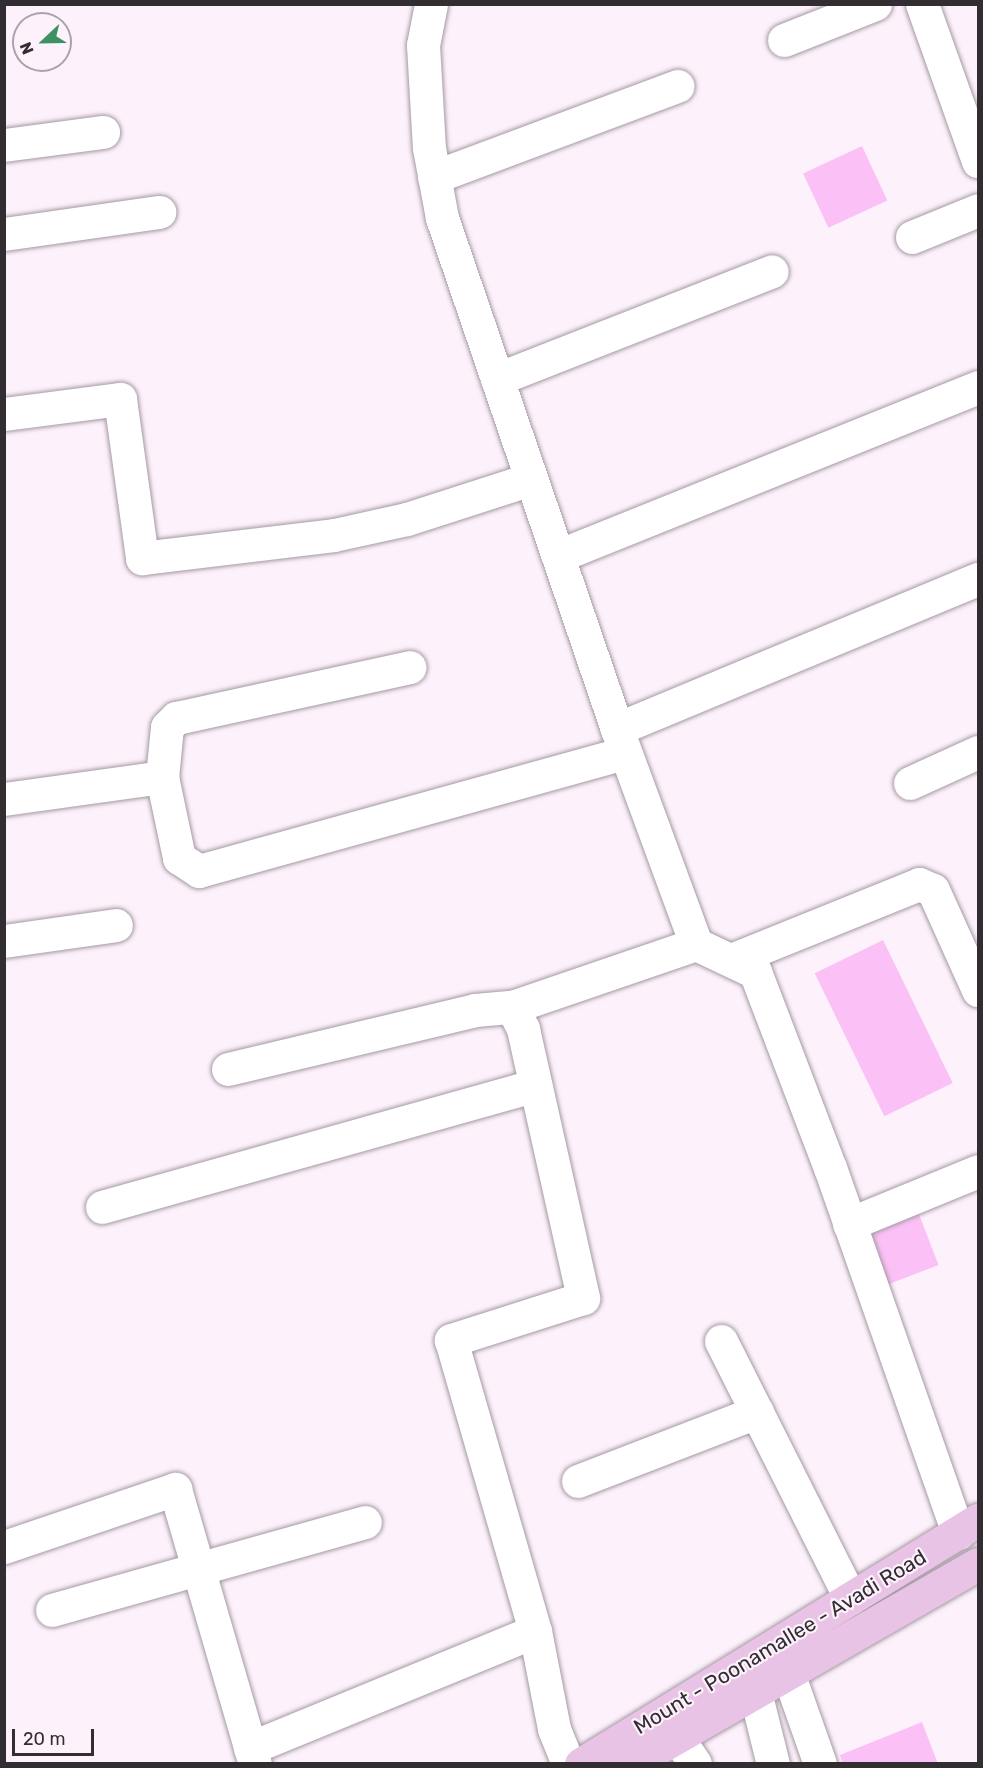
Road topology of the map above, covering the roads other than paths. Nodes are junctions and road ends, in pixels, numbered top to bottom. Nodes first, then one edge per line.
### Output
1 (431, 4) edge
2 (875, 4) edge
3 (922, 4) edge
4 (784, 40) dead end
5 (678, 86) dead end
6 (103, 132) dead end
7 (4, 145) edge
8 (978, 161) edge
9 (434, 177) junction
10 (978, 210) edge
11 (159, 212) dead end
12 (4, 234) edge
13 (912, 237) dead end
14 (772, 271) dead end
15 (497, 379) junction
16 (978, 387) edge
17 (4, 414) edge
18 (531, 479) junction
19 (558, 556) junction
20 (978, 579) edge
21 (409, 667) dead end
22 (621, 741) junction
23 (978, 752) edge
24 (162, 777) junction
25 (910, 783) dead end
26 (4, 799) edge
27 (116, 926) dead end
28 (4, 941) edge
29 (696, 944) junction
30 (972, 956) edge
31 (731, 960) junction
32 (978, 990) edge
33 (512, 1007) junction
34 (228, 1069) dead end
35 (535, 1085) junction
36 (978, 1171) edge
37 (102, 1207) dead end
38 (849, 1224) junction
39 (721, 1341) dead end
40 (757, 1412) junction
41 (578, 1480) dead end
42 (365, 1522) dead end
43 (968, 1526) edge
44 (4, 1547) edge
45 (978, 1564) edge
46 (197, 1568) junction
47 (850, 1598) junction
48 (52, 1610) dead end
49 (535, 1631) junction
50 (788, 1673) junction
51 (755, 1692) junction
52 (676, 1737) junction
53 (252, 1756) edge
54 (568, 1764) edge
55 (580, 1764) edge
56 (630, 1764) edge
57 (695, 1764) edge
58 (773, 1764) edge
59 (820, 1764) edge

1 - 9 street
2 - 4 street
3 - 8 street
5 - 9 street
6 - 7 street
9 - 15 street
10 - 13 street
11 - 12 street
14 - 15 street
15 - 18 street
16 - 19 street
17 - 18 street
18 - 19 street
19 - 22 street
20 - 22 street
21 - 24 street
22 - 24 street
22 - 29 street
23 - 25 street
24 - 26 street
27 - 28 street
29 - 31 street
29 - 33 street
30 - 31 street
30 - 32 street
31 - 38 street
33 - 34 street
33 - 35 street
35 - 37 street
35 - 49 street
36 - 38 street
38 - 43 street
39 - 40 street
40 - 41 street
40 - 47 street
42 - 46 street
43 - 47 main road, Mount - Poonamallee - Avadi Road
44 - 46 street
45 - 50 main road, Mount - Poonamallee - Avadi Road
46 - 48 street
46 - 53 street
47 - 55 main road, Mount - Poonamallee - Avadi Road
49 - 53 street
49 - 54 street
50 - 51 main road, Mount - Poonamallee - Avadi Road
50 - 59 street
51 - 52 main road, Mount - Poonamallee - Avadi Road
51 - 58 street
52 - 56 main road, Mount - Poonamallee - Avadi Road
52 - 57 street

